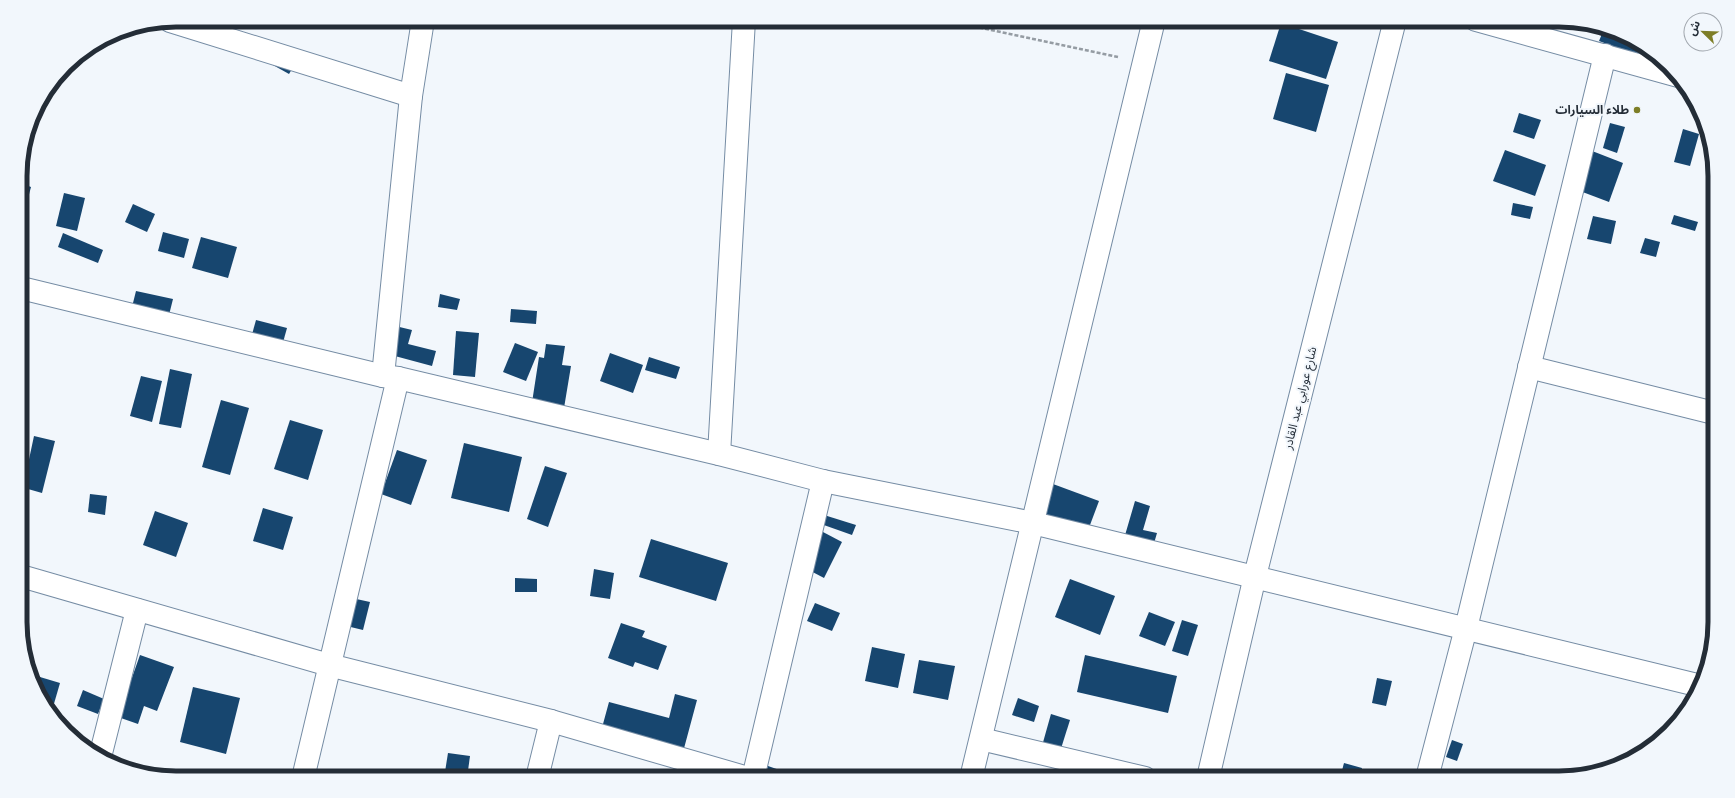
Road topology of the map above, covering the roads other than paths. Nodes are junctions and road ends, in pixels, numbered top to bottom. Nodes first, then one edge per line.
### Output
1 (189, 27) edge
2 (422, 27) edge
3 (744, 27) edge
4 (1152, 27) edge
5 (1393, 27) edge
6 (1502, 27) edge
7 (1605, 55) junction
8 (1665, 72) edge
9 (411, 96) junction
10 (27, 289) edge
11 (1529, 367) junction
12 (390, 377) junction
13 (1708, 412) edge
14 (719, 454) junction
15 (823, 481) junction
16 (1033, 523) junction
17 (1255, 576) junction
18 (27, 578) edge
19 (137, 610) junction
20 (1466, 628) junction
21 (329, 665) junction
22 (1694, 685) edge
23 (551, 721) junction
24 (981, 739) junction
25 (101, 751) edge
26 (305, 771) edge
27 (539, 771) edge
28 (724, 771) edge
29 (754, 771) edge
30 (973, 771) edge
31 (1116, 771) edge
32 (1210, 771) edge
33 (1429, 771) edge

1 - 9 street
2 - 9 street
3 - 14 street
4 - 16 street
5 - 17 street, شارع عورابي عبد القادر
6 - 7 street
7 - 8 street
7 - 11 street
9 - 12 street
10 - 12 street
11 - 13 street
11 - 20 street
12 - 14 street
12 - 21 street
14 - 15 street
15 - 16 street
15 - 29 street
16 - 17 street
16 - 24 street
17 - 20 street
17 - 32 street, شارع عورابي عبد القادر
18 - 19 street
19 - 21 street
19 - 25 street
20 - 22 street
20 - 33 street
21 - 23 street
21 - 26 street
23 - 27 street
23 - 28 street
24 - 30 street
24 - 31 street

